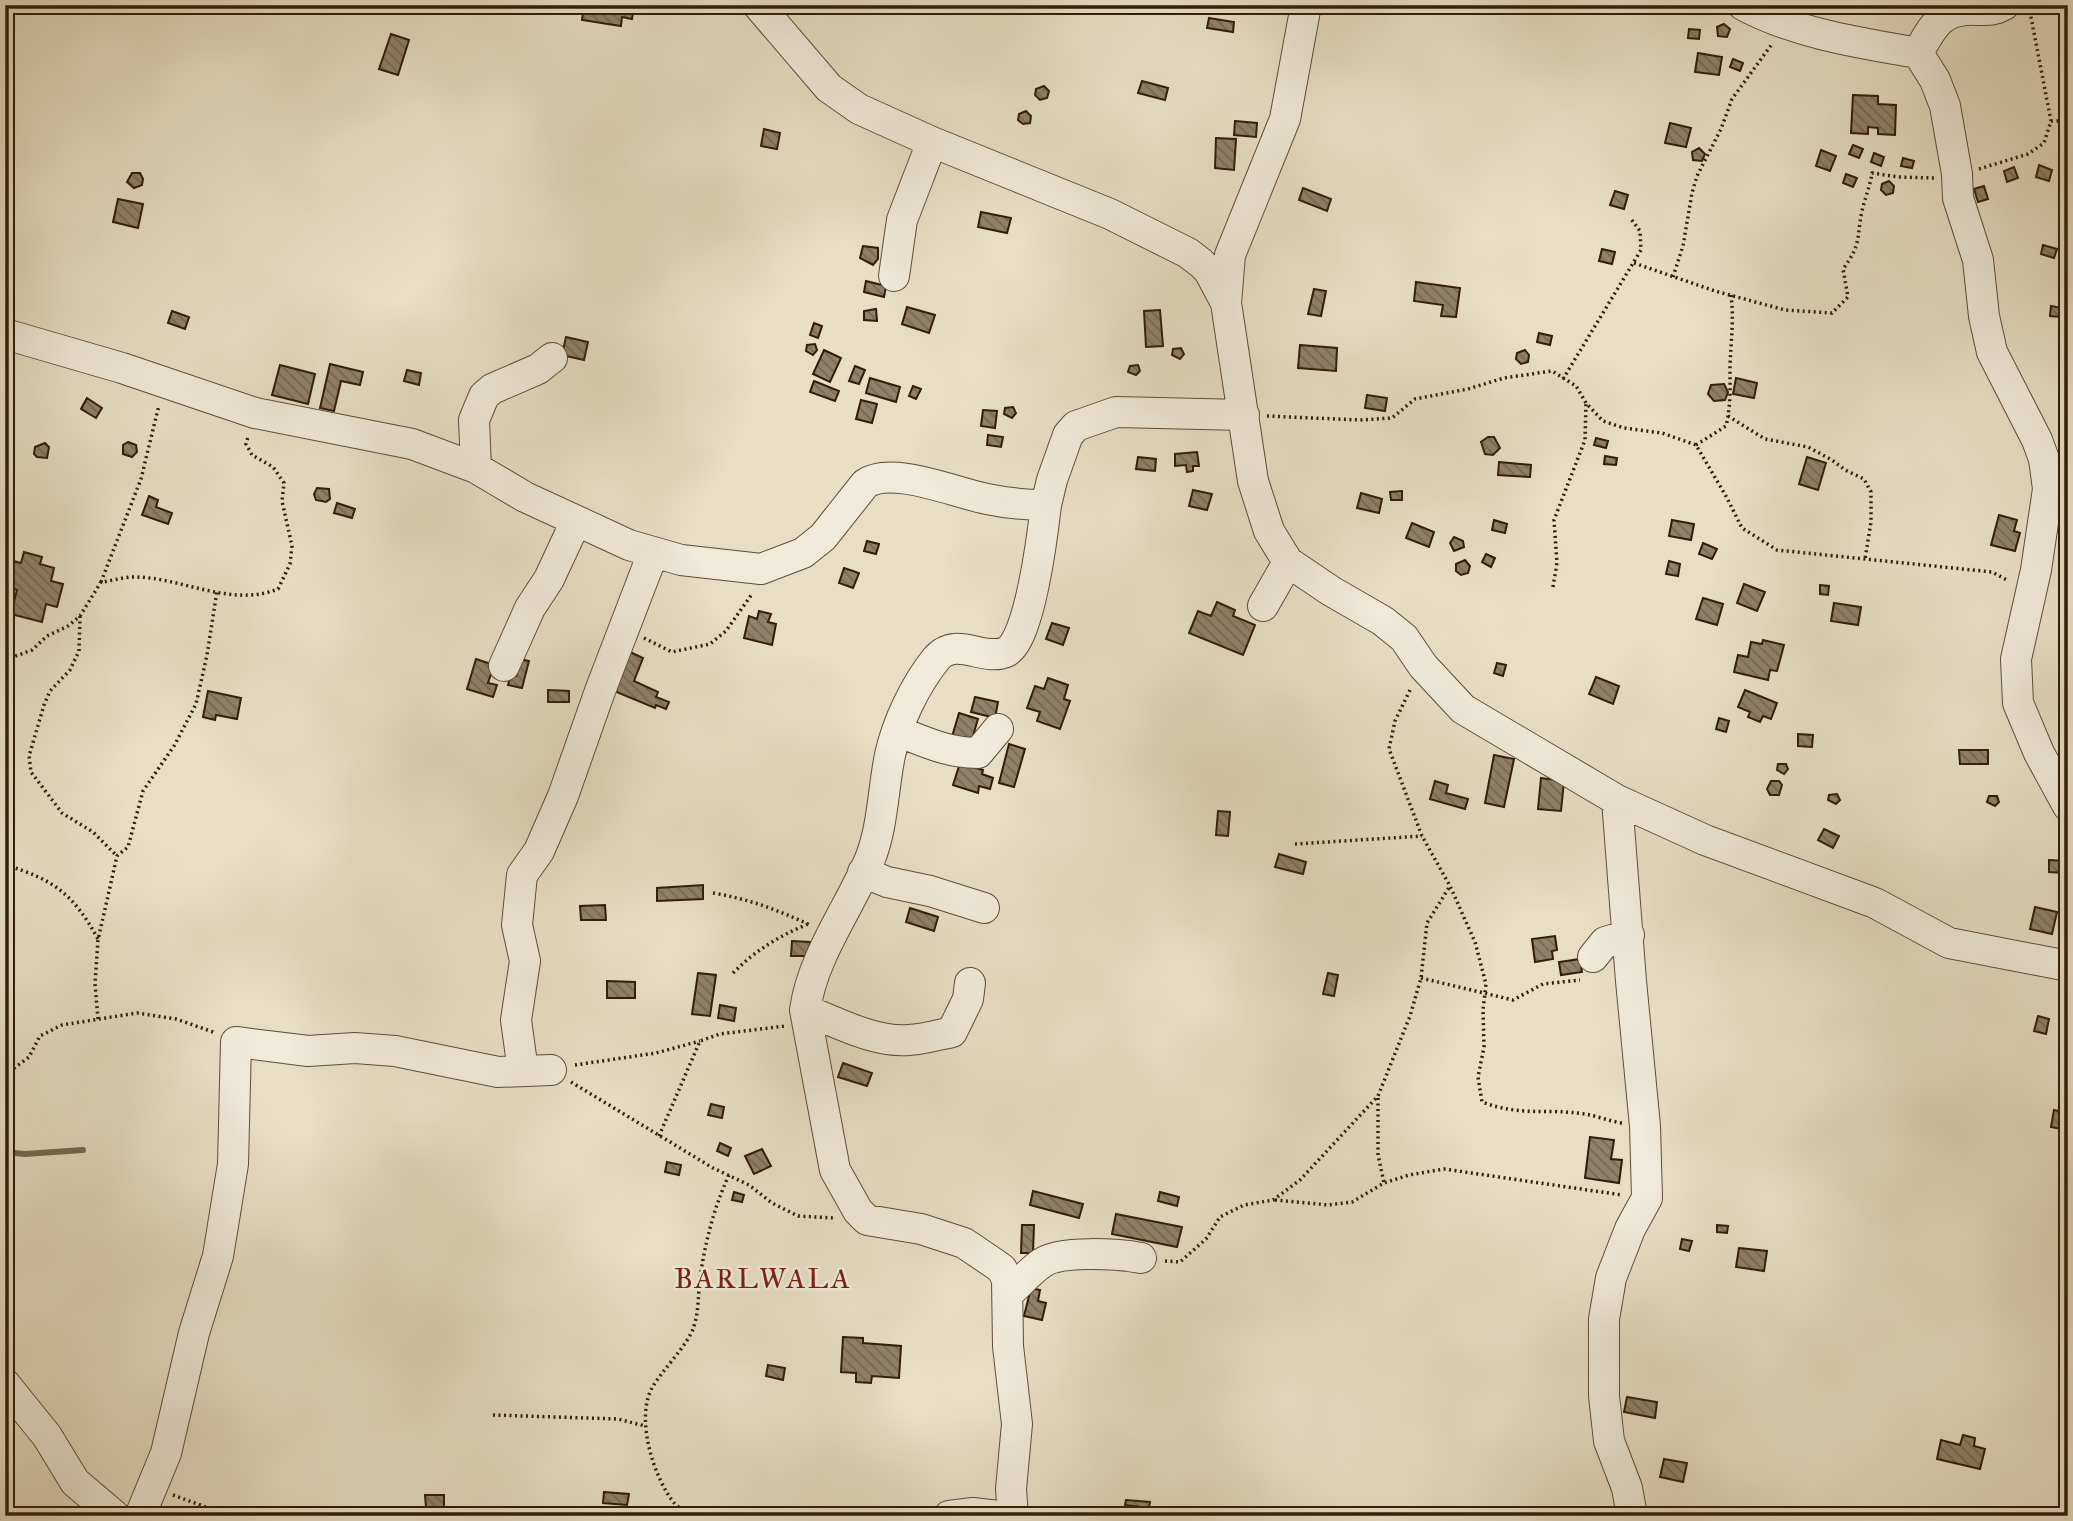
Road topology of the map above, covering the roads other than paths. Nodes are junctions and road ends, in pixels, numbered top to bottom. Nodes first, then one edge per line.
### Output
1 (758, 5) edge
2 (1306, 5) edge
3 (1743, 5) edge
4 (2004, 5) edge
5 (1918, 53) junction
6 (932, 142) junction
7 (894, 276) dead end
8 (1226, 303) junction
9 (5, 334) edge
10 (552, 358) dead end
11 (1244, 415) junction
12 (476, 468) junction
13 (1046, 505) junction
14 (576, 521) junction
15 (653, 553) junction
16 (1288, 562) junction
17 (1263, 606) dead end
18 (504, 666) dead end
19 (998, 729) dead end
20 (897, 730) junction
21 (1617, 800) junction
22 (2068, 806) edge
23 (863, 872) junction
24 (984, 908) dead end
25 (1629, 934) junction
26 (1593, 957) road end
27 (2068, 966) edge
28 (970, 983) dead end
29 (806, 1015) junction
30 (1140, 1258) road end
31 (1009, 1293) junction
32 (5, 1384) edge
33 (115, 1516) edge
34 (140, 1516) edge
35 (949, 1516) edge
36 (998, 1516) edge
37 (1013, 1516) edge
38 (1632, 1516) edge

1 - 6 street
2 - 8 street
3 - 5 street
4 - 5 street
5 - 22 street
6 - 7 street
6 - 8 street
8 - 11 street
9 - 12 street
10 - 12 street
11 - 13 street
11 - 16 street
12 - 14 street
13 - 15 street
13 - 20 street
14 - 15 street
14 - 18 street
15 - 34 street
16 - 17 street
16 - 21 street
19 - 20 street
20 - 23 street
21 - 25 street
21 - 27 street
23 - 24 street
23 - 29 street
25 - 26 street
25 - 38 street
28 - 29 street
29 - 31 street
30 - 31 street
31 - 37 street
32 - 33 street
35 - 36 street

